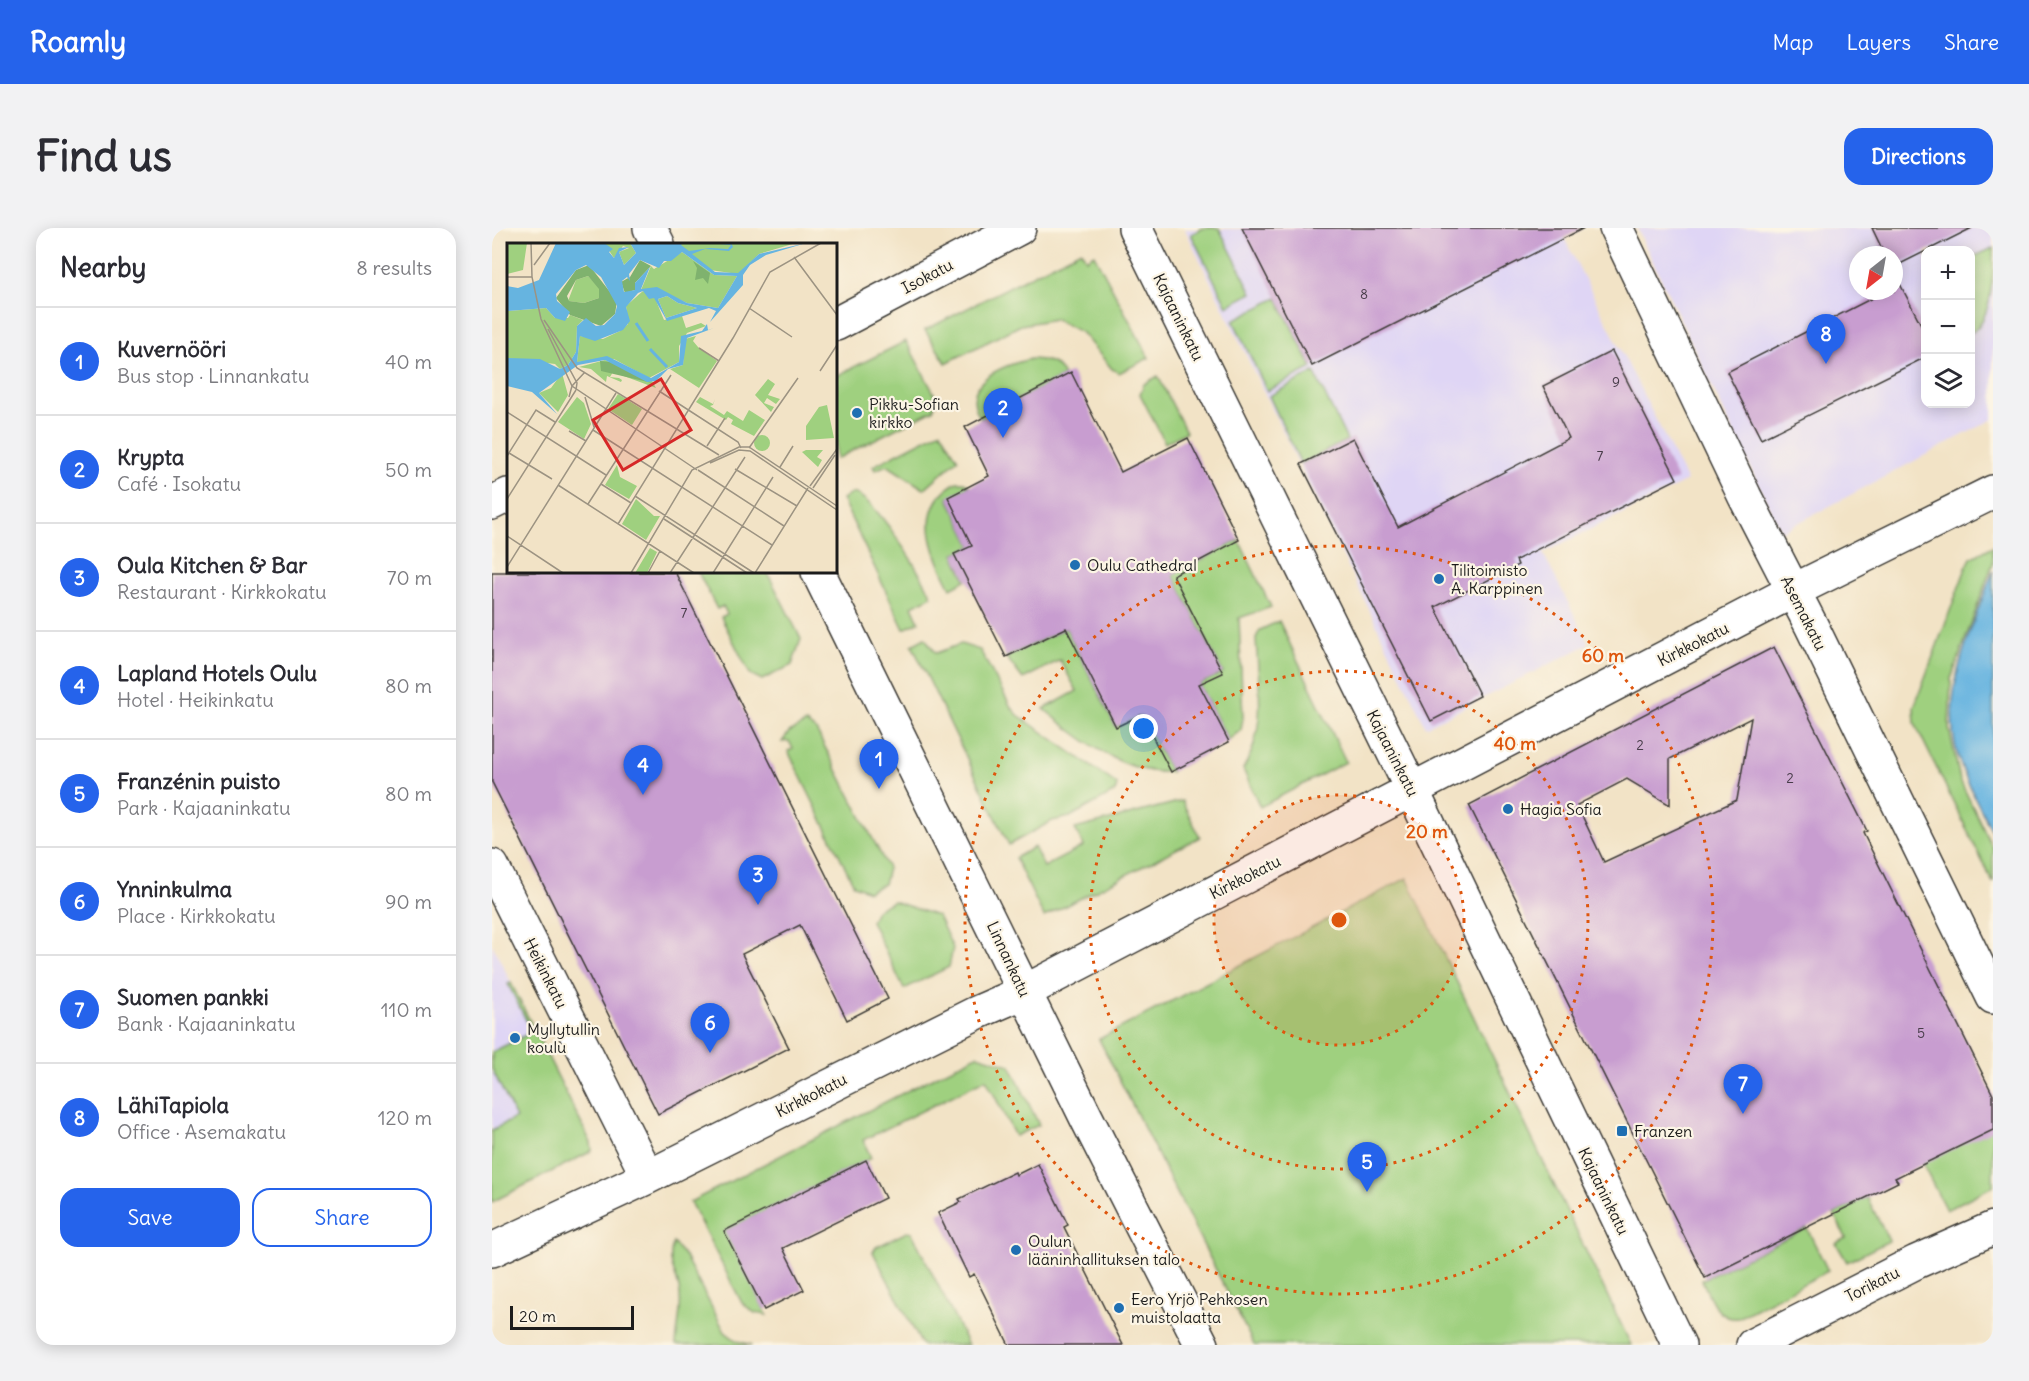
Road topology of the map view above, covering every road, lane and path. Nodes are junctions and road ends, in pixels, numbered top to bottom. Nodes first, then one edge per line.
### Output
1 (650, 228) edge
2 (1018, 228) edge
3 (1135, 228) edge
4 (1616, 228) edge
5 (658, 243) edge
6 (837, 323) edge
7 (1993, 492) edge
8 (507, 496) edge
9 (492, 503) edge
10 (818, 573) edge
11 (1793, 591) junction
12 (1412, 790) junction
13 (492, 866) edge
14 (1024, 992) junction
15 (1993, 998) edge
16 (648, 1177) junction
17 (1993, 1228) edge
18 (492, 1250) edge
19 (1202, 1345) edge
20 (1679, 1345) edge
21 (1753, 1345) edge

1 - 5 street
2 - 6 street, Isokatu
3 - 12 street, Kajaaninkatu
4 - 11 street, Asemakatu
7 - 11 street, Kirkkokatu
8 - 9 street
10 - 14 street, Linnankatu
11 - 12 street, Kirkkokatu
11 - 15 street, Asemakatu
12 - 14 street, Kirkkokatu
12 - 20 street, Kajaaninkatu
13 - 16 street, Heikinkatu
14 - 16 street, Kirkkokatu
14 - 19 street, Linnankatu
16 - 18 street, Kirkkokatu
17 - 21 street, Torikatu

